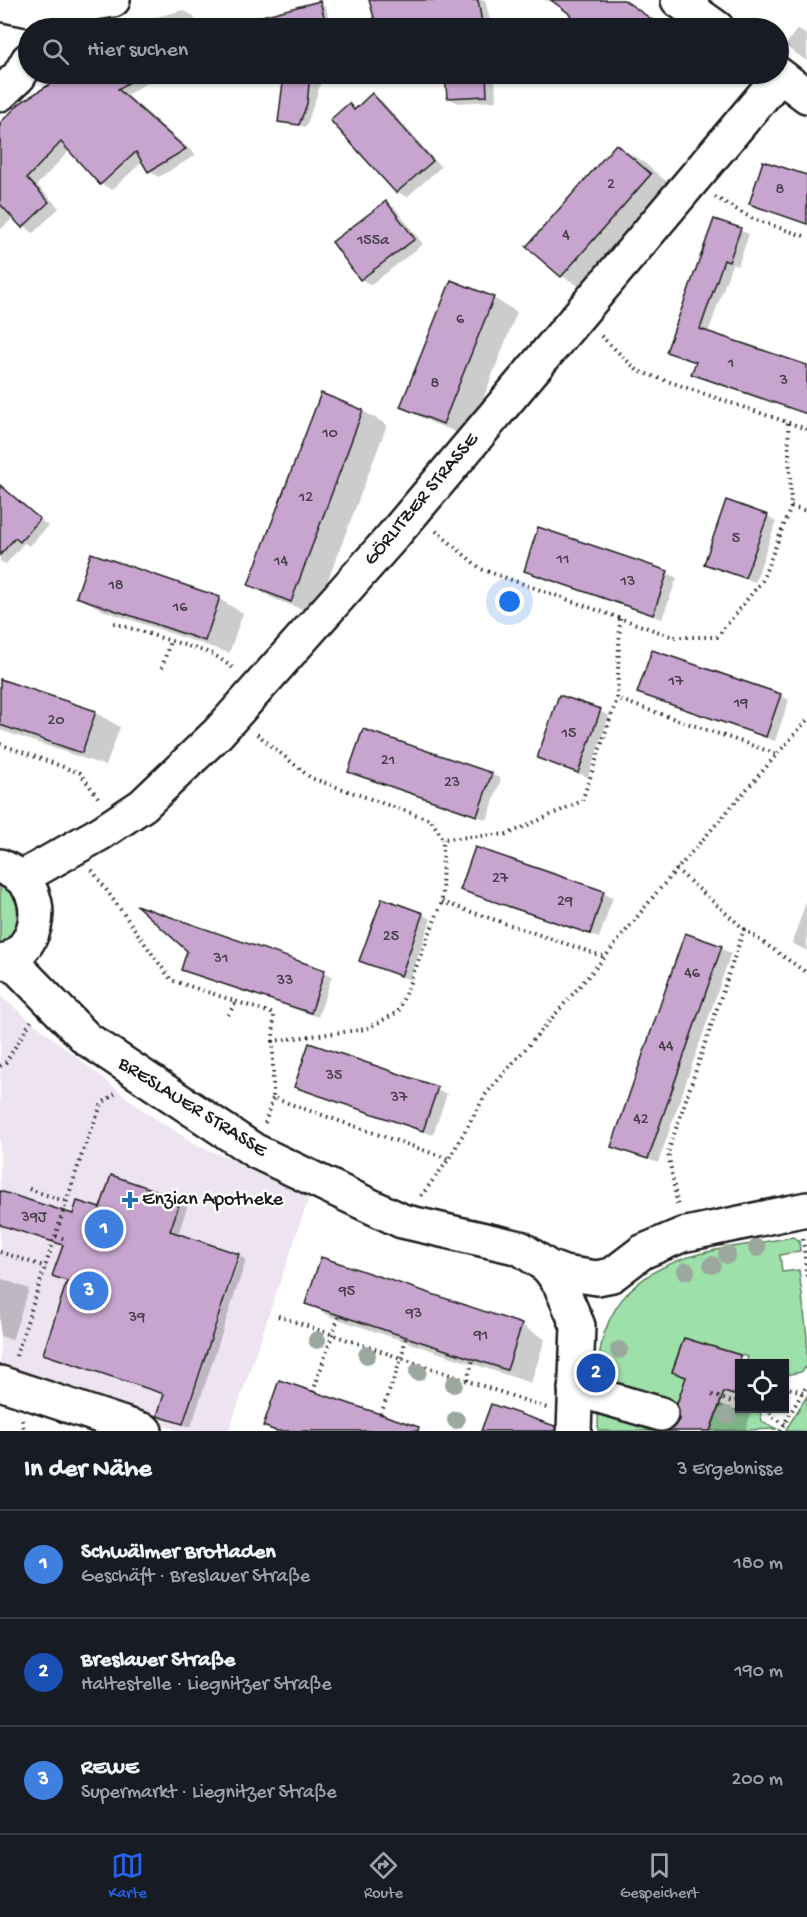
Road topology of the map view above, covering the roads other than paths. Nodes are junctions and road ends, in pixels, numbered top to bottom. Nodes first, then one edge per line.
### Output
1 (113, 0) edge
2 (678, 0) edge
3 (0, 4) edge
4 (35, 18) edge
5 (47, 18) edge
6 (703, 18) edge
7 (18, 77) edge
8 (789, 82) edge
9 (772, 84) edge
10 (0, 94) edge
11 (807, 96) edge
12 (11, 872) edge
13 (5, 962) edge
14 (803, 1210) edge
15 (548, 1267) junction
16 (612, 1275) junction
17 (578, 1326) junction
18 (3, 1385) edge
19 (574, 1408) edge
20 (642, 1417) edge
21 (129, 1428) edge

1 - 5 street
2 - 6 street
3 - 4 street
7 - 10 street
8 - 11 street
9 - 12 street, GÖRLITZER STRASSE
12 - 13 street, BRESLAUER STRASSE
13 - 15 street, BRESLAUER STRASSE
14 - 16 street
15 - 16 street, BRESLAUER STRASSE
15 - 17 street
16 - 17 street
17 - 19 street
18 - 21 street
19 - 20 street

